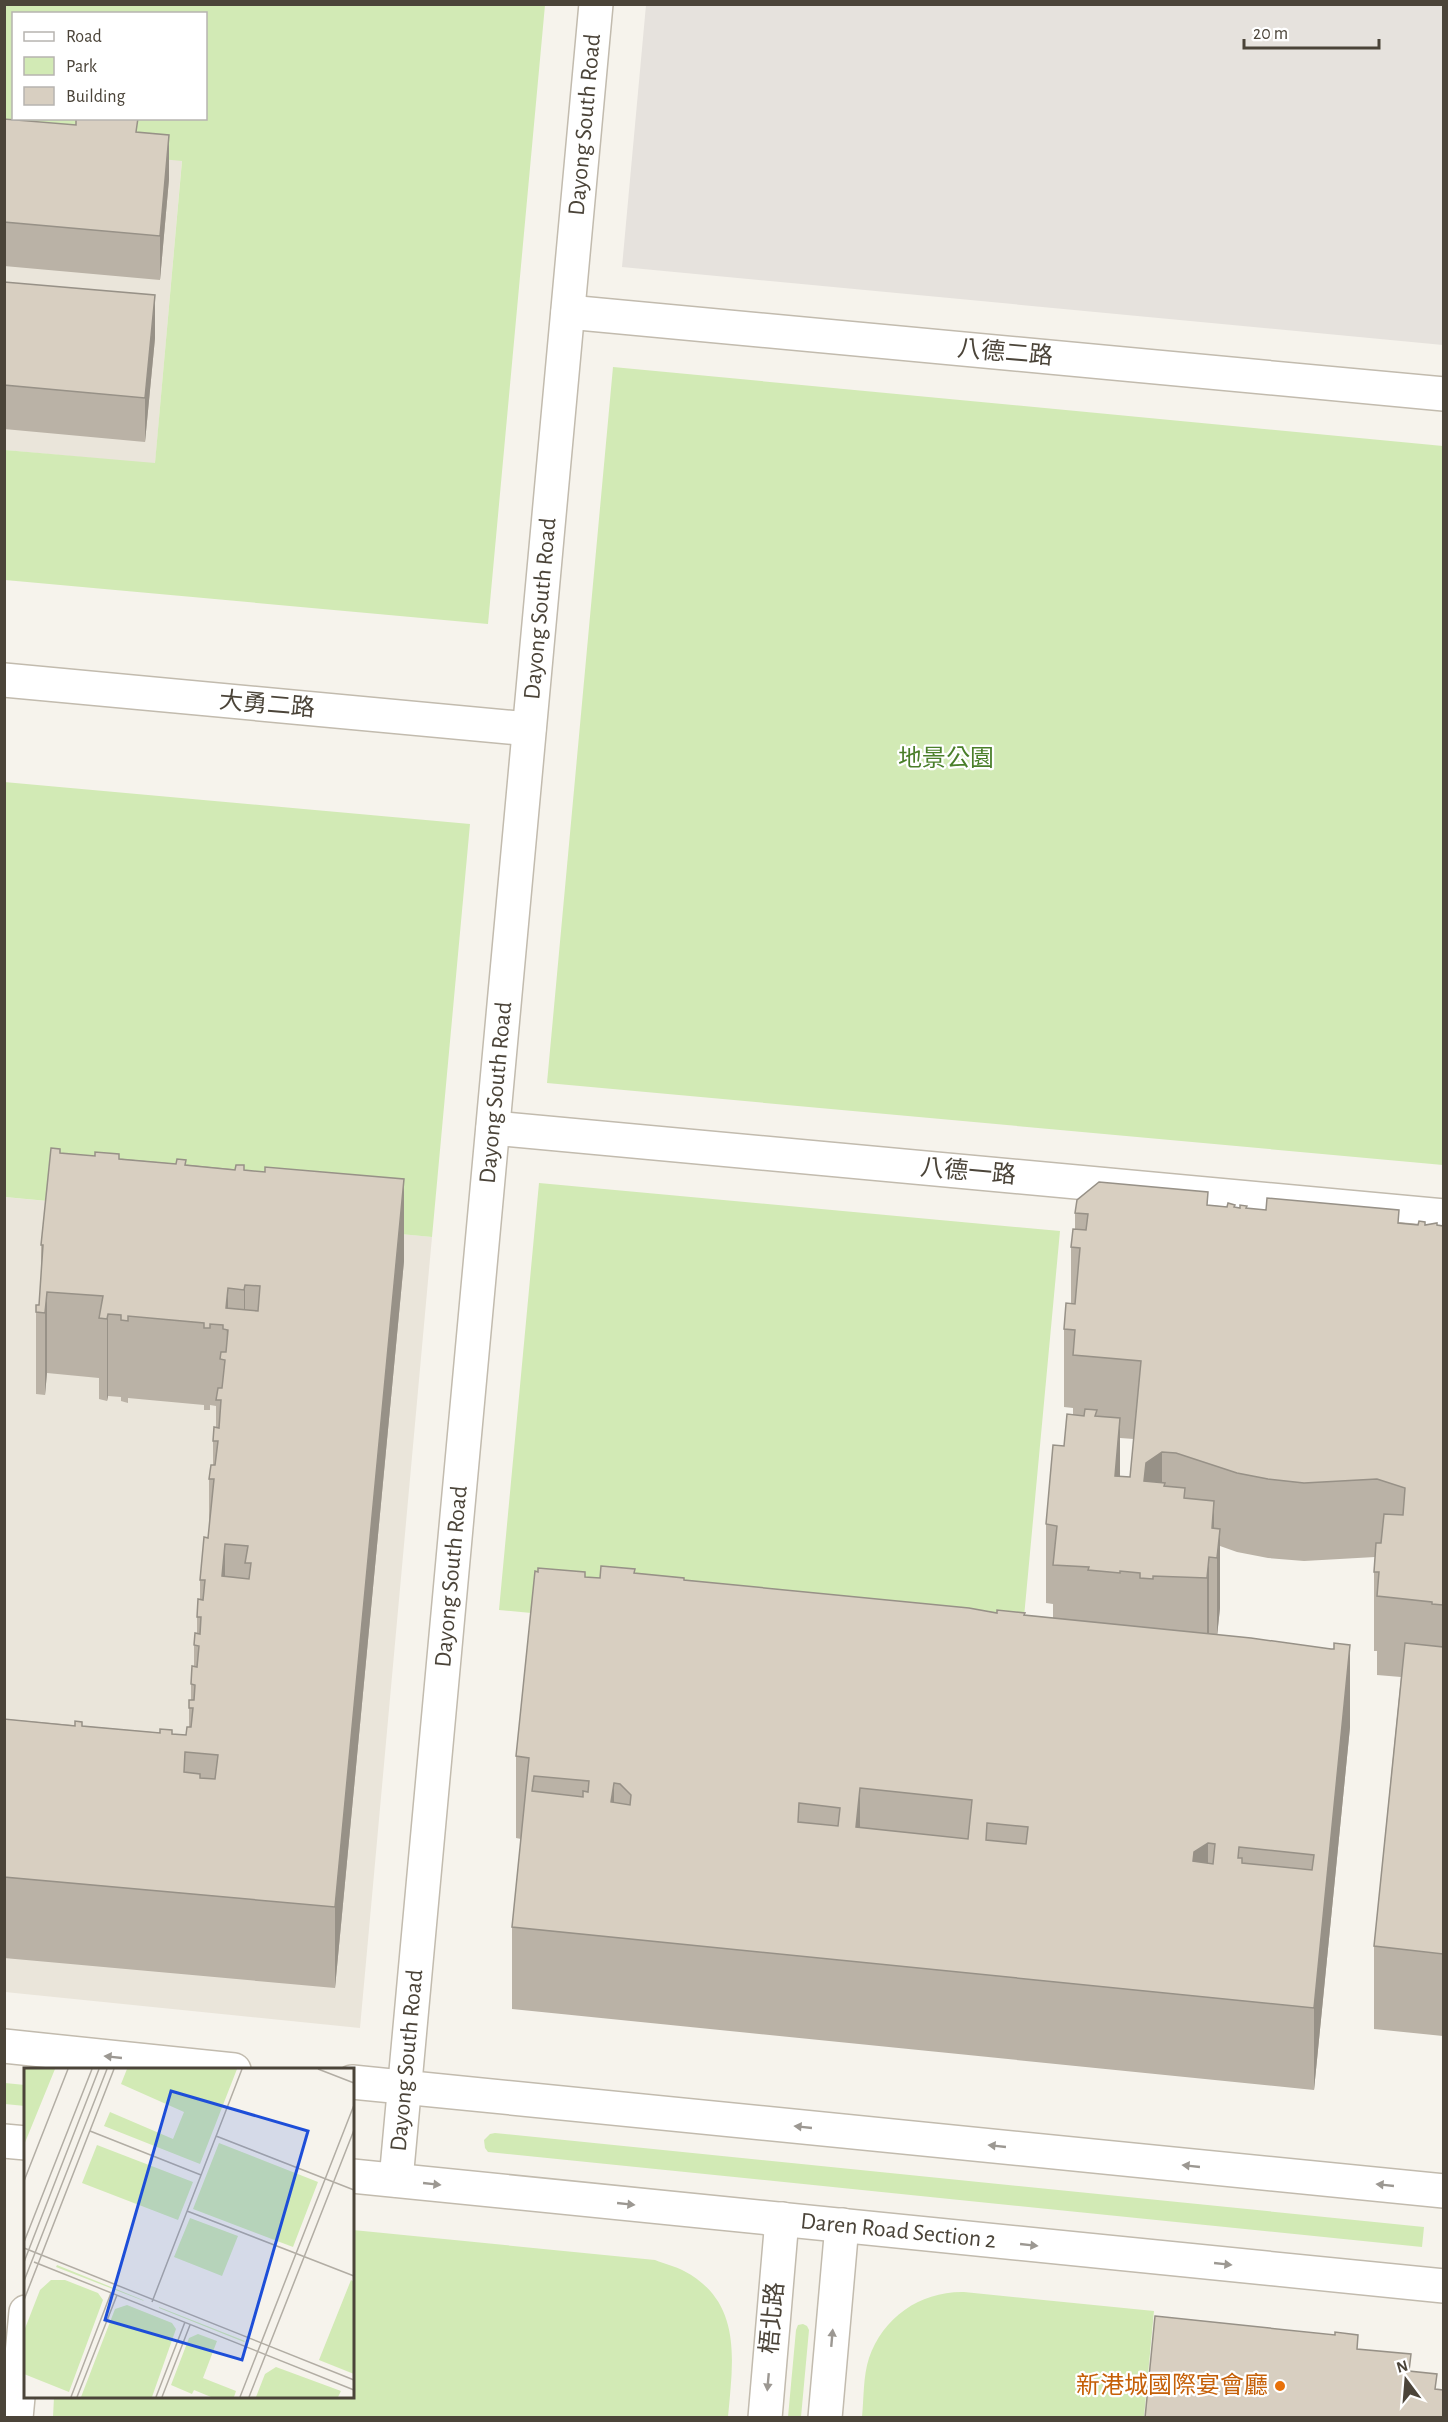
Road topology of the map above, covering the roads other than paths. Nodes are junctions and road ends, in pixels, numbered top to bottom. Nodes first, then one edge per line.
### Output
1 (596, 4) edge
2 (568, 312) junction
3 (1443, 394) edge
4 (4, 681) edge
5 (529, 729) junction
6 (493, 1128) junction
7 (1443, 1215) edge
8 (4, 2046) edge
9 (215, 2068) edge
10 (354, 2082) edge
11 (405, 2087) junction
12 (4, 2140) edge
13 (24, 2143) edge
14 (354, 2176) edge
15 (396, 2180) junction
16 (1443, 2191) edge
17 (782, 2219) junction
18 (842, 2225) junction
19 (1443, 2286) edge
20 (24, 2333) edge
21 (16, 2418) edge
22 (765, 2418) edge
23 (825, 2418) edge

1 - 2 street, Dayong South Road
2 - 3 street, 八德二路
2 - 5 street, Dayong South Road
4 - 5 street, 大勇二路
5 - 6 street, Dayong South Road
6 - 7 street, 八德一路
6 - 11 street, Dayong South Road
9 -> 8 street
10 - 11 street
11 - 15 street, Dayong South Road
16 -> 11 street
12 - 13 street
14 - 15 street, Daren Road Section 2
15 -> 17 street, Daren Road Section 2
17 - 18 street, Daren Road Section 2
17 -> 22 street, 梧北路
18 -> 19 street, Daren Road Section 2
23 -> 18 street
20 - 21 street

